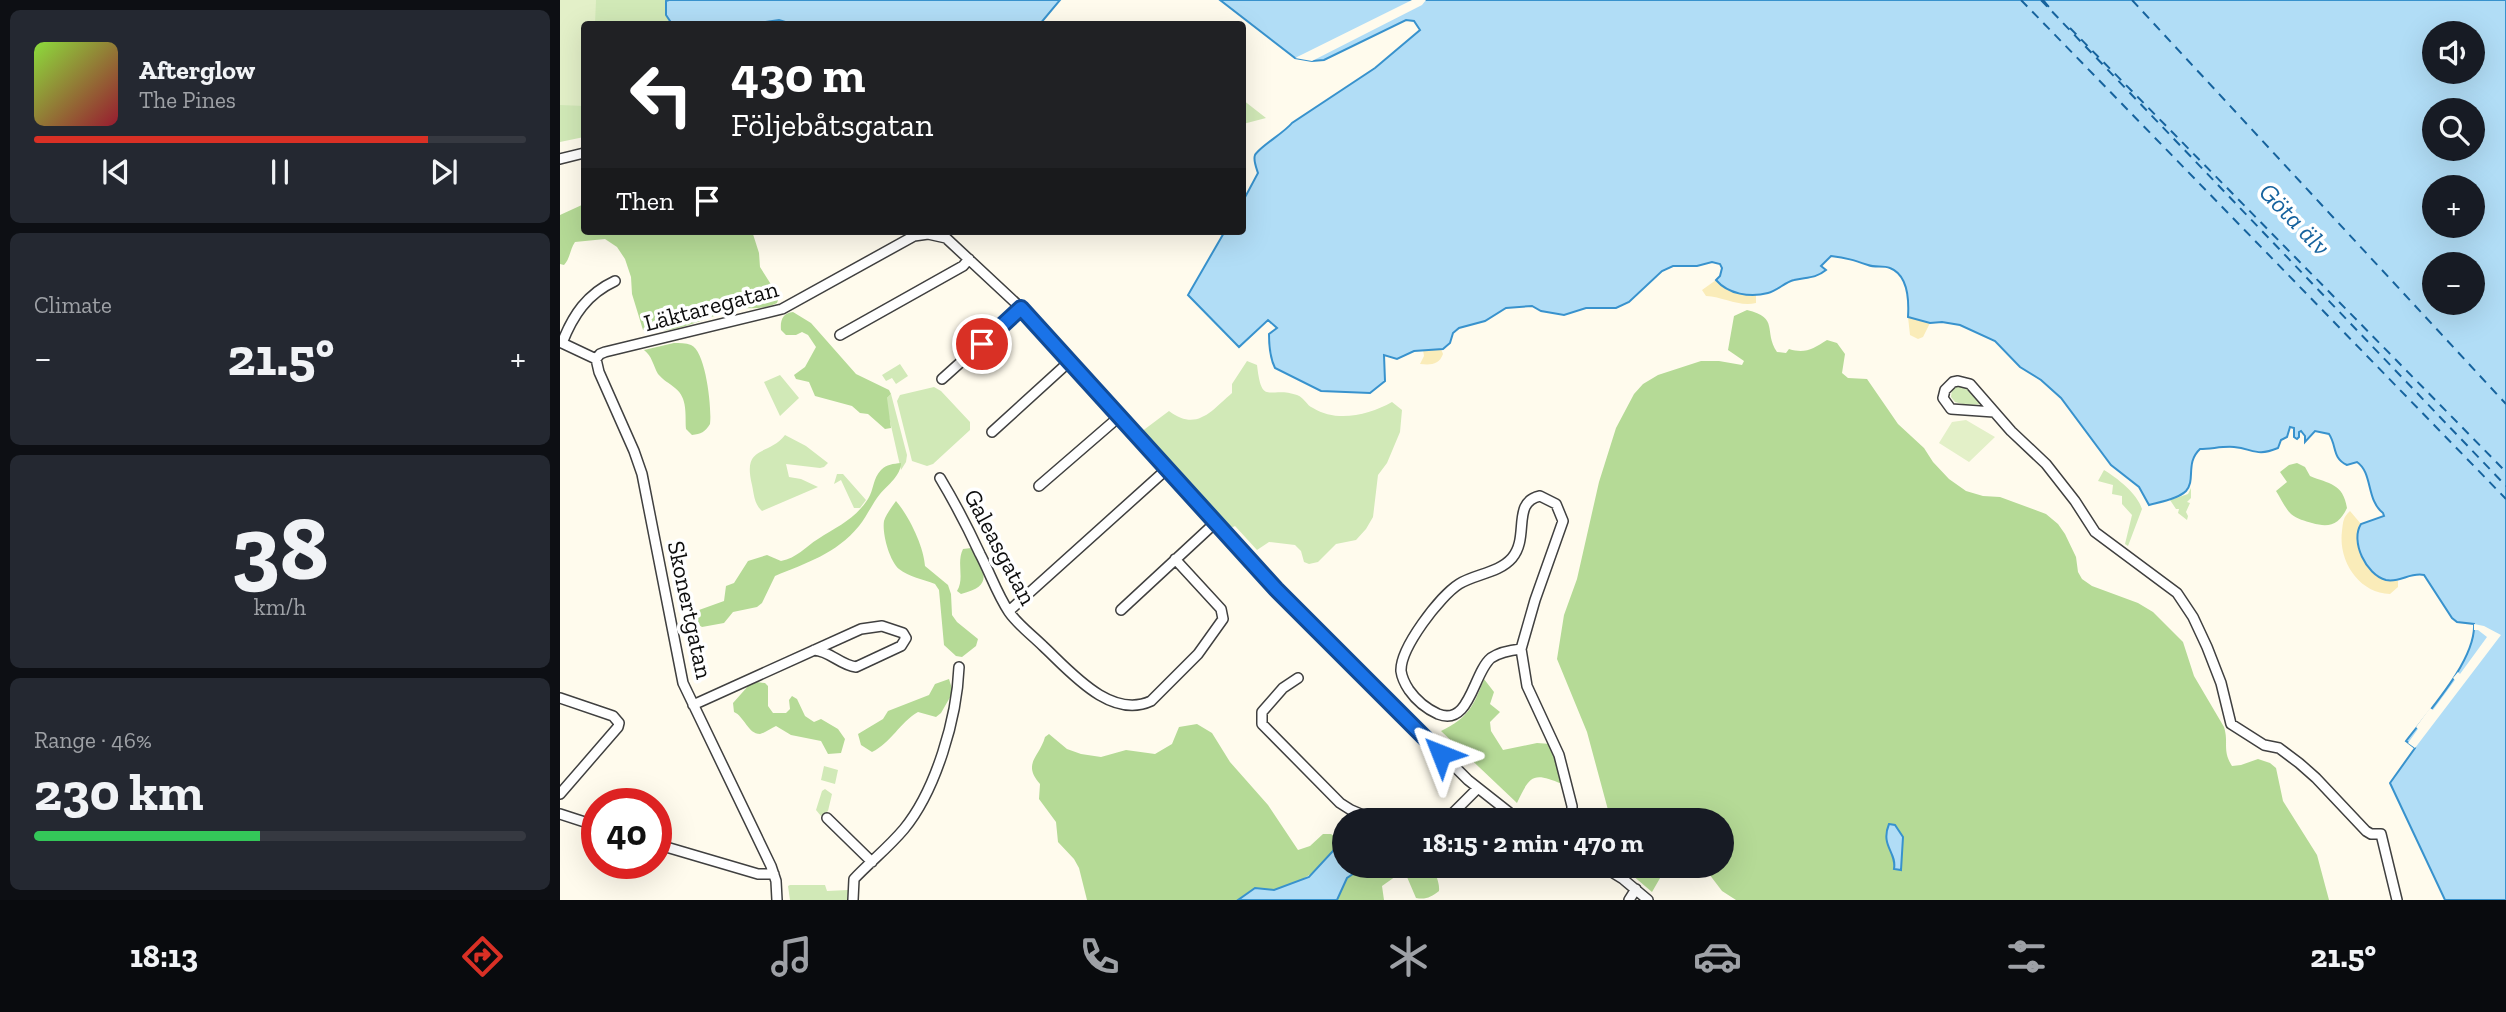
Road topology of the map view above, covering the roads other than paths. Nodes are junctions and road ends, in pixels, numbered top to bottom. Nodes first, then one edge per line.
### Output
1 (581, 154) edge
2 (560, 159) edge
3 (921, 235) edge
4 (932, 235) edge
5 (969, 259) junction
6 (614, 281) dead end
7 (1021, 308) junction
8 (840, 335) dead end
9 (561, 343) edge
10 (596, 359) junction
11 (1070, 361) junction
12 (942, 379) dead end
13 (1994, 412) junction
14 (1120, 416) junction
15 (992, 432) dead end
16 (1168, 468) junction
17 (940, 478) dead end
18 (1039, 486) dead end
19 (1216, 522) junction
20 (1175, 559) junction
21 (1121, 610) dead end
22 (1009, 611) junction
23 (1521, 649) junction
24 (814, 650) junction
25 (958, 667) dead end
26 (1298, 678) dead end
27 (560, 698) edge
28 (693, 705) junction
29 (1477, 789) junction
30 (560, 794) edge
31 (1348, 808) edge
32 (1458, 808) edge
33 (1503, 808) edge
34 (1572, 808) edge
35 (560, 814) edge
36 (827, 818) dead end
37 (581, 821) edge
38 (672, 849) edge
39 (872, 862) junction
40 (774, 874) junction
41 (1620, 878) edge
42 (1636, 889) junction
43 (777, 900) edge
44 (853, 900) edge
45 (1629, 900) edge
46 (1648, 900) edge
47 (2397, 900) edge

1 - 2 street
3 - 10 street, Läktaregatan
4 - 5 street, Läktaregatan
5 - 7 street
5 - 8 street
6 - 9 street
7 - 11 street
7 - 12 street
9 - 10 street
10 - 28 street, Skonertgatan
11 - 14 street
11 - 15 street
13 - 13 street
13 - 47 street
14 - 16 street
14 - 18 street
16 - 19 street
16 - 22 street
17 - 22 street, Galeasgatan
19 - 20 street
19 - 29 street
20 - 21 street
20 - 22 street, Galeasgatan
23 - 23 street
23 - 34 street
24 - 24 street
24 - 28 street
25 - 39 street
26 - 31 street
27 - 30 street
28 - 40 street, Skonertgatan
29 - 32 street
29 - 33 street
35 - 37 street
36 - 39 street
38 - 40 street
39 - 44 street
40 - 43 street, Skonertgatan
41 - 42 street
42 - 45 street
42 - 46 street

